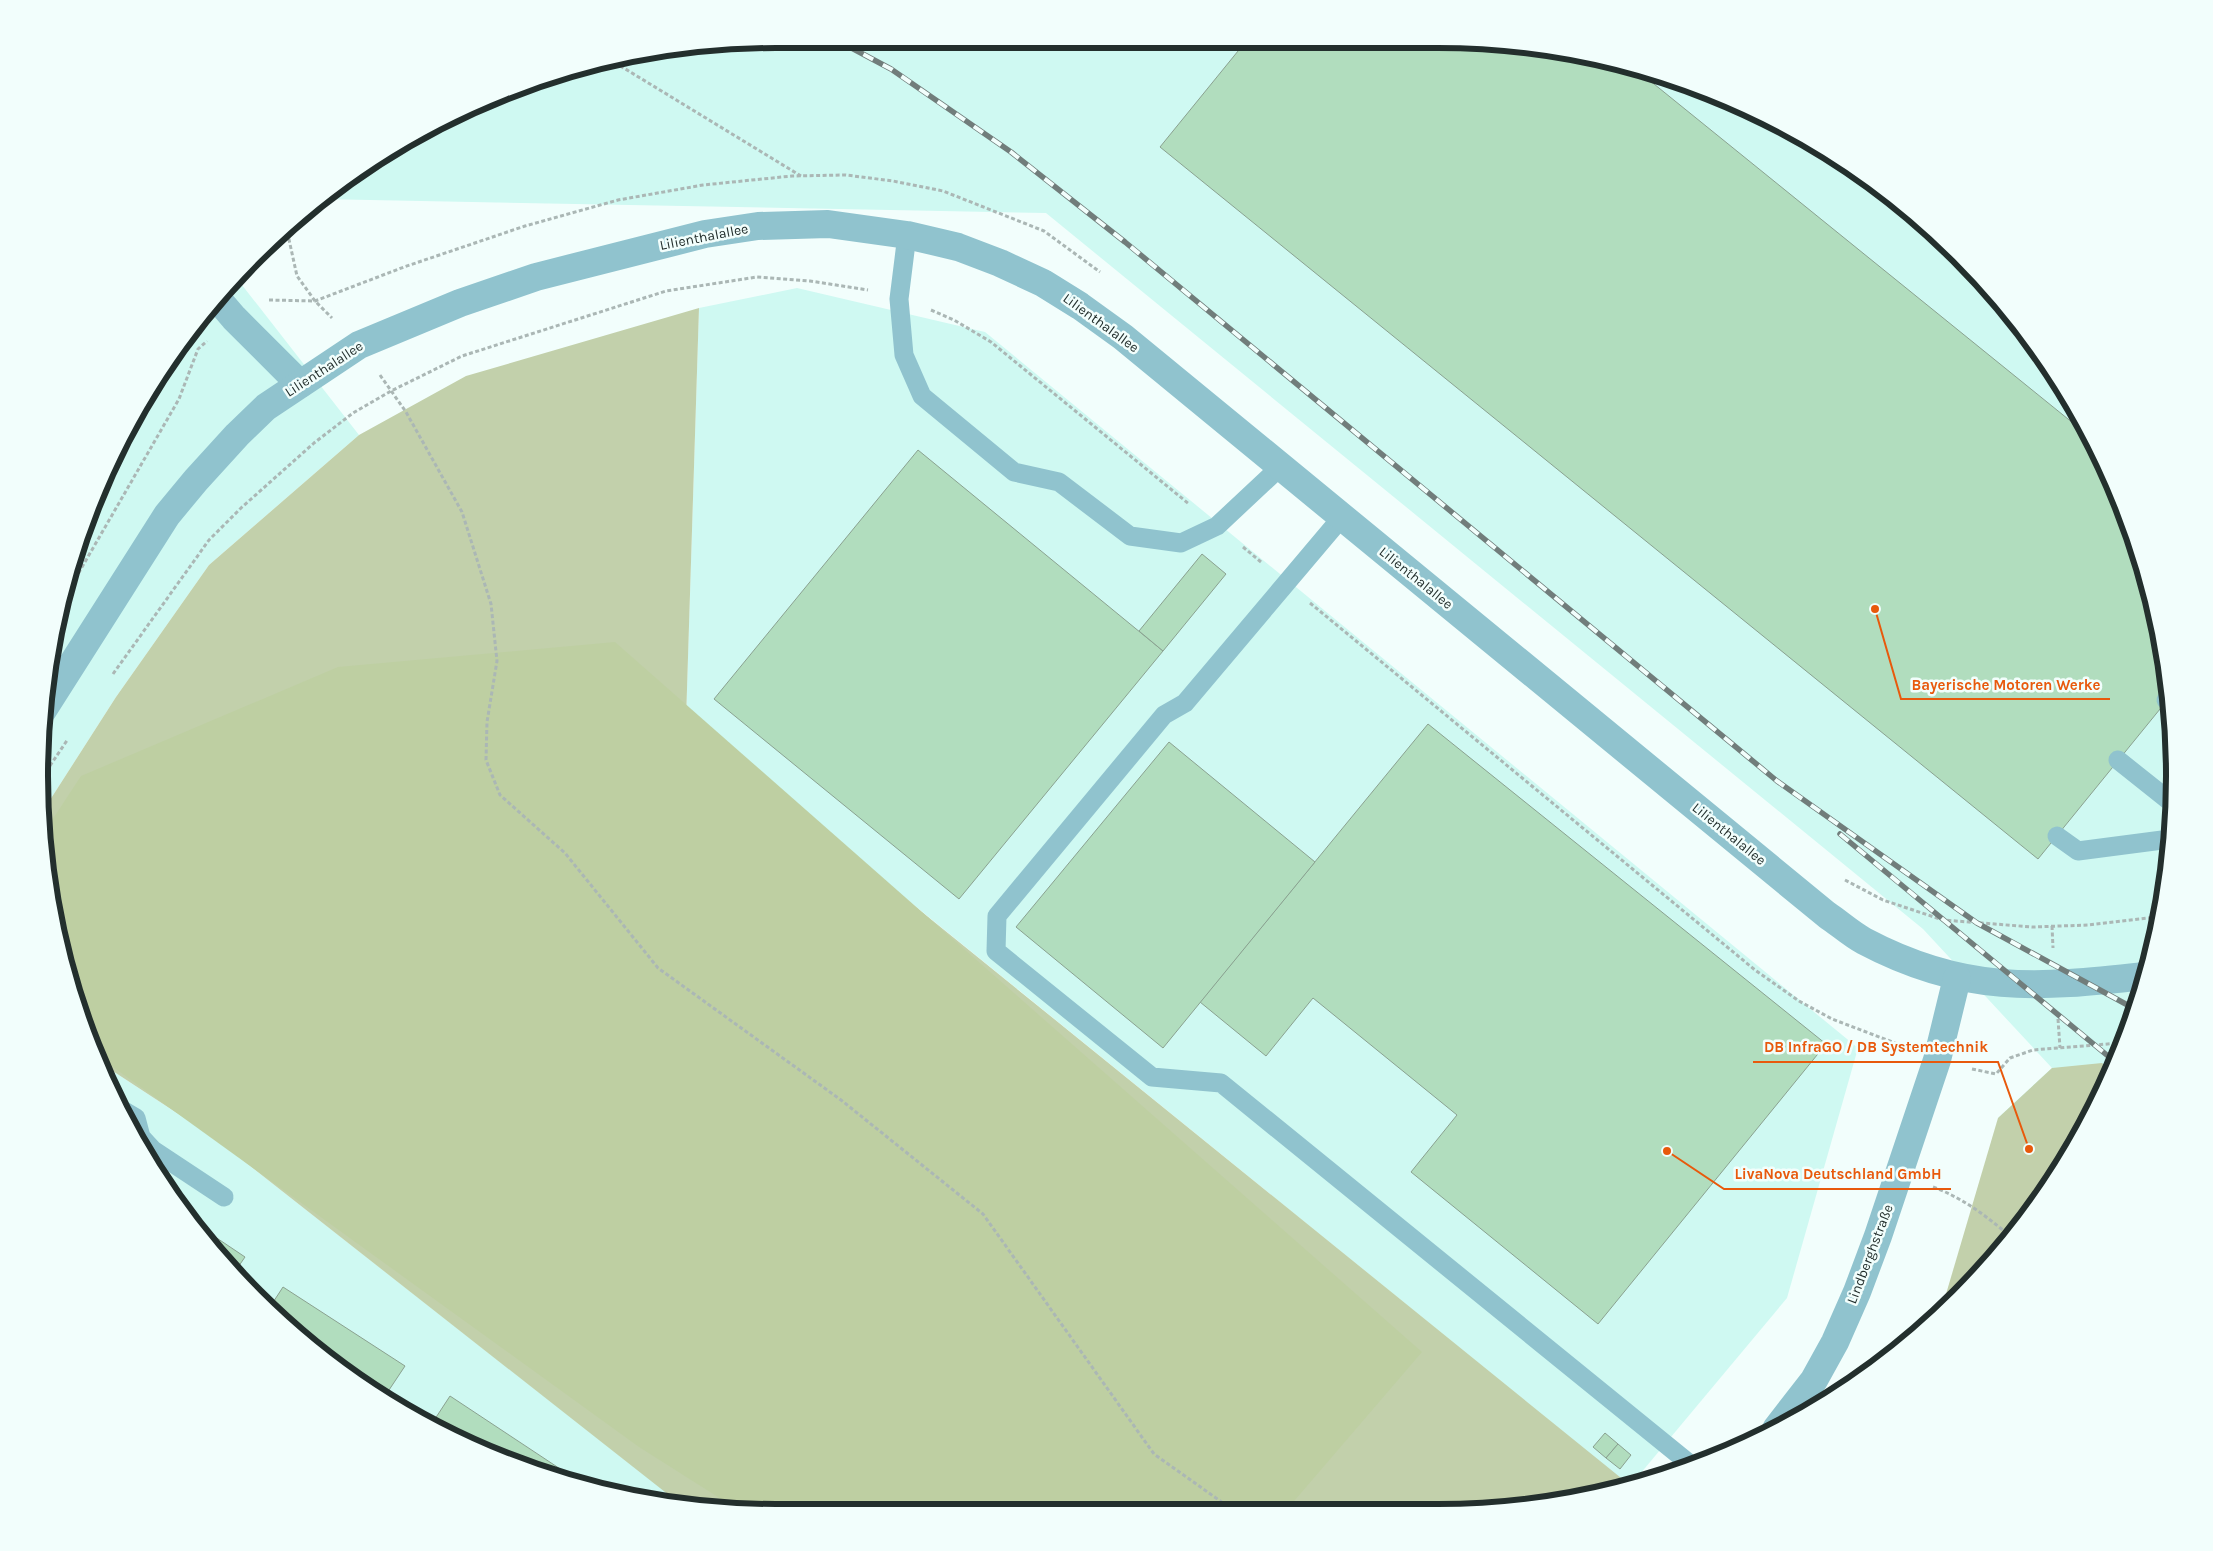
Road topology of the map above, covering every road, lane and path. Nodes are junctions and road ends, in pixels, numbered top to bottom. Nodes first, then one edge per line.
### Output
1 (618, 65) edge
2 (801, 176) dead end
3 (288, 235) edge
4 (907, 235) junction
5 (899, 299) junction
6 (315, 301) dead end
7 (221, 303) edge
8 (300, 384) junction
9 (391, 391) junction
10 (1280, 466) junction
11 (1342, 517) junction
12 (1217, 526) junction
13 (1286, 582) junction
14 (111, 676) dead end
15 (52, 695) edge
16 (71, 733) dead end
17 (2118, 760) dead end
18 (48, 768) edge
19 (2165, 797) edge
20 (2057, 836) dead end
21 (2162, 840) edge
22 (2137, 977) edge
23 (1957, 978) junction
24 (2114, 1043) edge
25 (1937, 1060) junction
26 (133, 1116) edge
27 (138, 1127) edge
28 (148, 1144) edge
29 (1900, 1174) junction
30 (224, 1197) dead end
31 (2005, 1232) edge
32 (1789, 1412) edge
33 (1685, 1460) edge
34 (1224, 1504) edge

1 - 2 path
3 - 6 path
4 - 5 lane
4 - 8 street, Lilienthalallee
4 - 10 street, Lilienthalallee
5 - 9 path
5 - 12 path
5 - 12 lane
7 - 8 street
8 - 15 street, Lilienthalallee
9 - 14 path
9 - 34 path
10 - 11 street, Lilienthalallee
10 - 12 lane
11 - 13 lane
11 - 23 street, Lilienthalallee
12 - 13 path
13 - 25 path
13 - 33 lane
16 - 18 path
17 - 19 lane
20 - 21 lane
22 - 23 street, Lilienthalallee
23 - 25 street, Lindberghstraße
24 - 25 path
25 - 29 street, Lindberghstraße
26 - 27 lane
28 - 30 lane
29 - 31 path
29 - 32 street, Lindberghstraße

